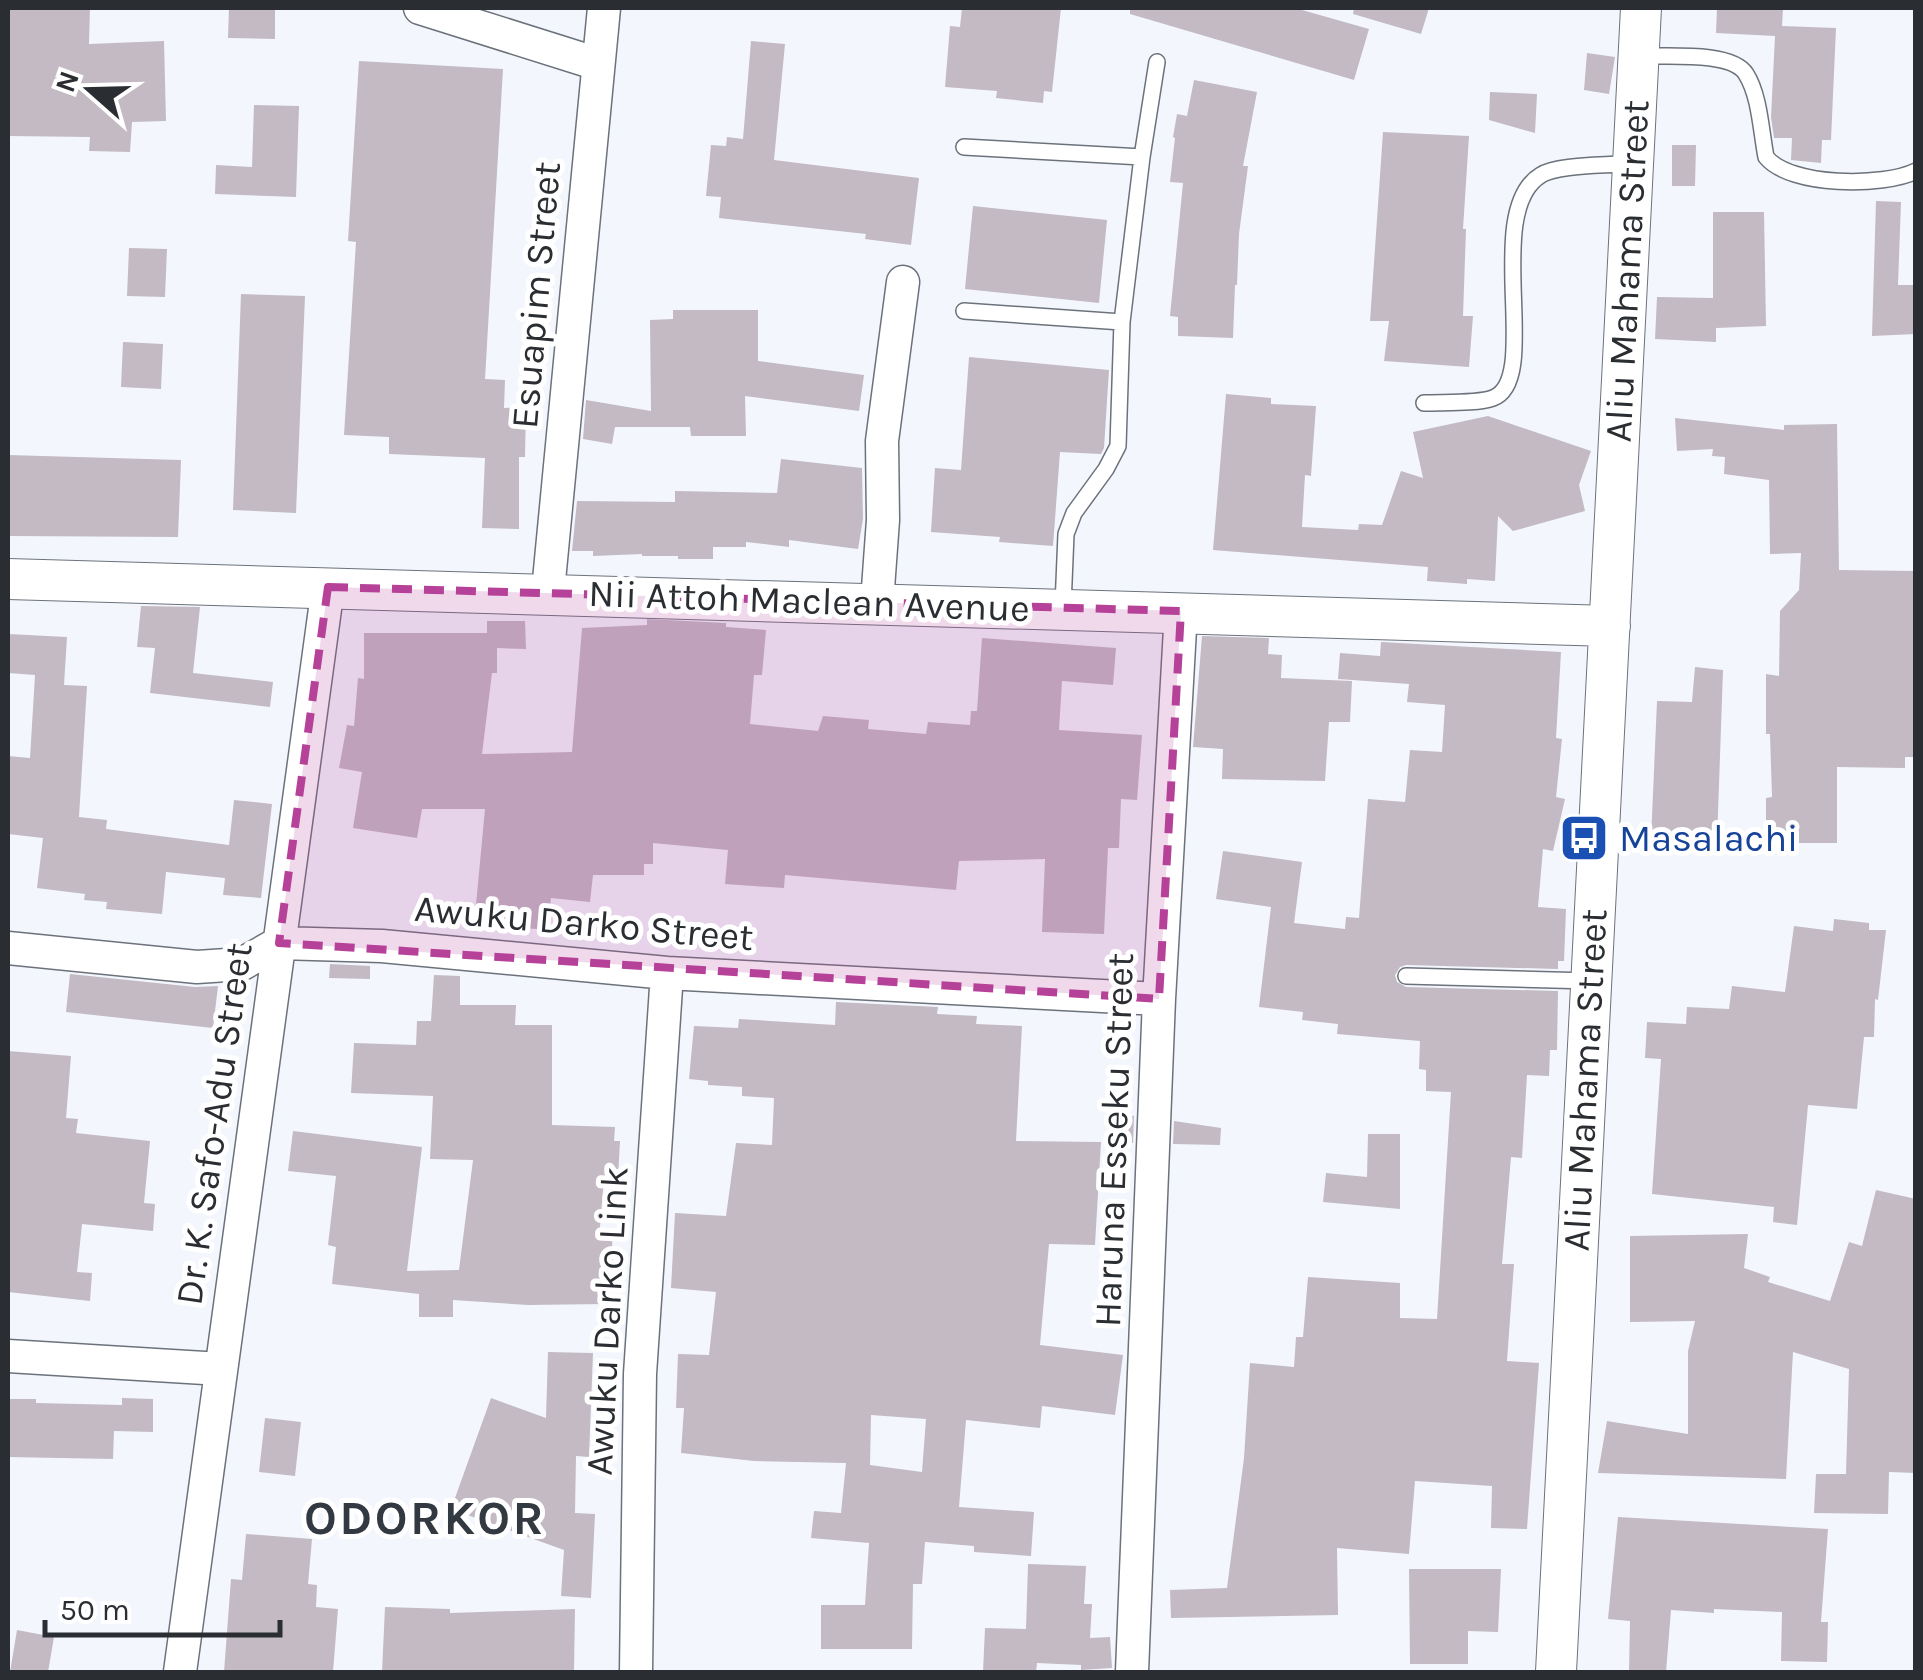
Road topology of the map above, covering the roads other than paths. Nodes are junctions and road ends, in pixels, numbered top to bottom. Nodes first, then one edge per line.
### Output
1 (420, 8) edge
2 (604, 8) edge
3 (1641, 8) edge
4 (1638, 56) junction
5 (1157, 62) dead end
6 (598, 64) junction
7 (964, 147) dead end
8 (1142, 157) junction
9 (1632, 164) junction
10 (1916, 171) edge
11 (903, 282) dead end
12 (964, 311) dead end
13 (1122, 322) junction
14 (1424, 403) dead end
15 (8, 580) edge
16 (328, 586) junction
17 (548, 590) junction
18 (877, 602) junction
19 (1062, 610) junction
20 (1182, 611) junction
21 (1610, 626) junction
22 (279, 943) junction
23 (8, 948) edge
24 (667, 974) junction
25 (1406, 976) dead end
26 (1591, 981) junction
27 (1159, 999) junction
28 (8, 1356) edge
29 (221, 1370) junction
30 (180, 1672) edge
31 (636, 1672) edge
32 (1132, 1672) edge
33 (1556, 1672) edge

1 - 6 street
2 - 6 street, Esuapim Street
3 - 4 street, Aliu Mahama Street
4 - 9 street, Aliu Mahama Street
4 - 10 lane
5 - 8 lane
6 - 17 street, Esuapim Street
7 - 8 lane
8 - 13 lane
9 - 14 lane
9 - 21 street, Aliu Mahama Street
11 - 18 street
12 - 13 lane
13 - 19 lane
15 - 16 street, Nii Attoh Maclean Avenue
16 - 17 street, Nii Attoh Maclean Avenue
16 - 22 street, Dr. K. Safo-Adu Street
17 - 18 street, Nii Attoh Maclean Avenue
18 - 19 street, Nii Attoh Maclean Avenue
19 - 20 street, Nii Attoh Maclean Avenue
20 - 21 street, Nii Attoh Maclean Avenue
20 - 27 street, Haruna Esseku Street
21 - 26 street, Aliu Mahama Street
22 - 23 street, Awuku Darko Street
22 - 24 street, Awuku Darko Street
22 - 29 street, Dr. K. Safo-Adu Street
24 - 27 street, Awuku Darko Street
24 - 31 street, Awuku Darko Link
25 - 26 lane
26 - 33 street, Aliu Mahama Street
27 - 32 street, Haruna Esseku Street
28 - 29 street
29 - 30 street, Dr. K. Safo-Adu Street

